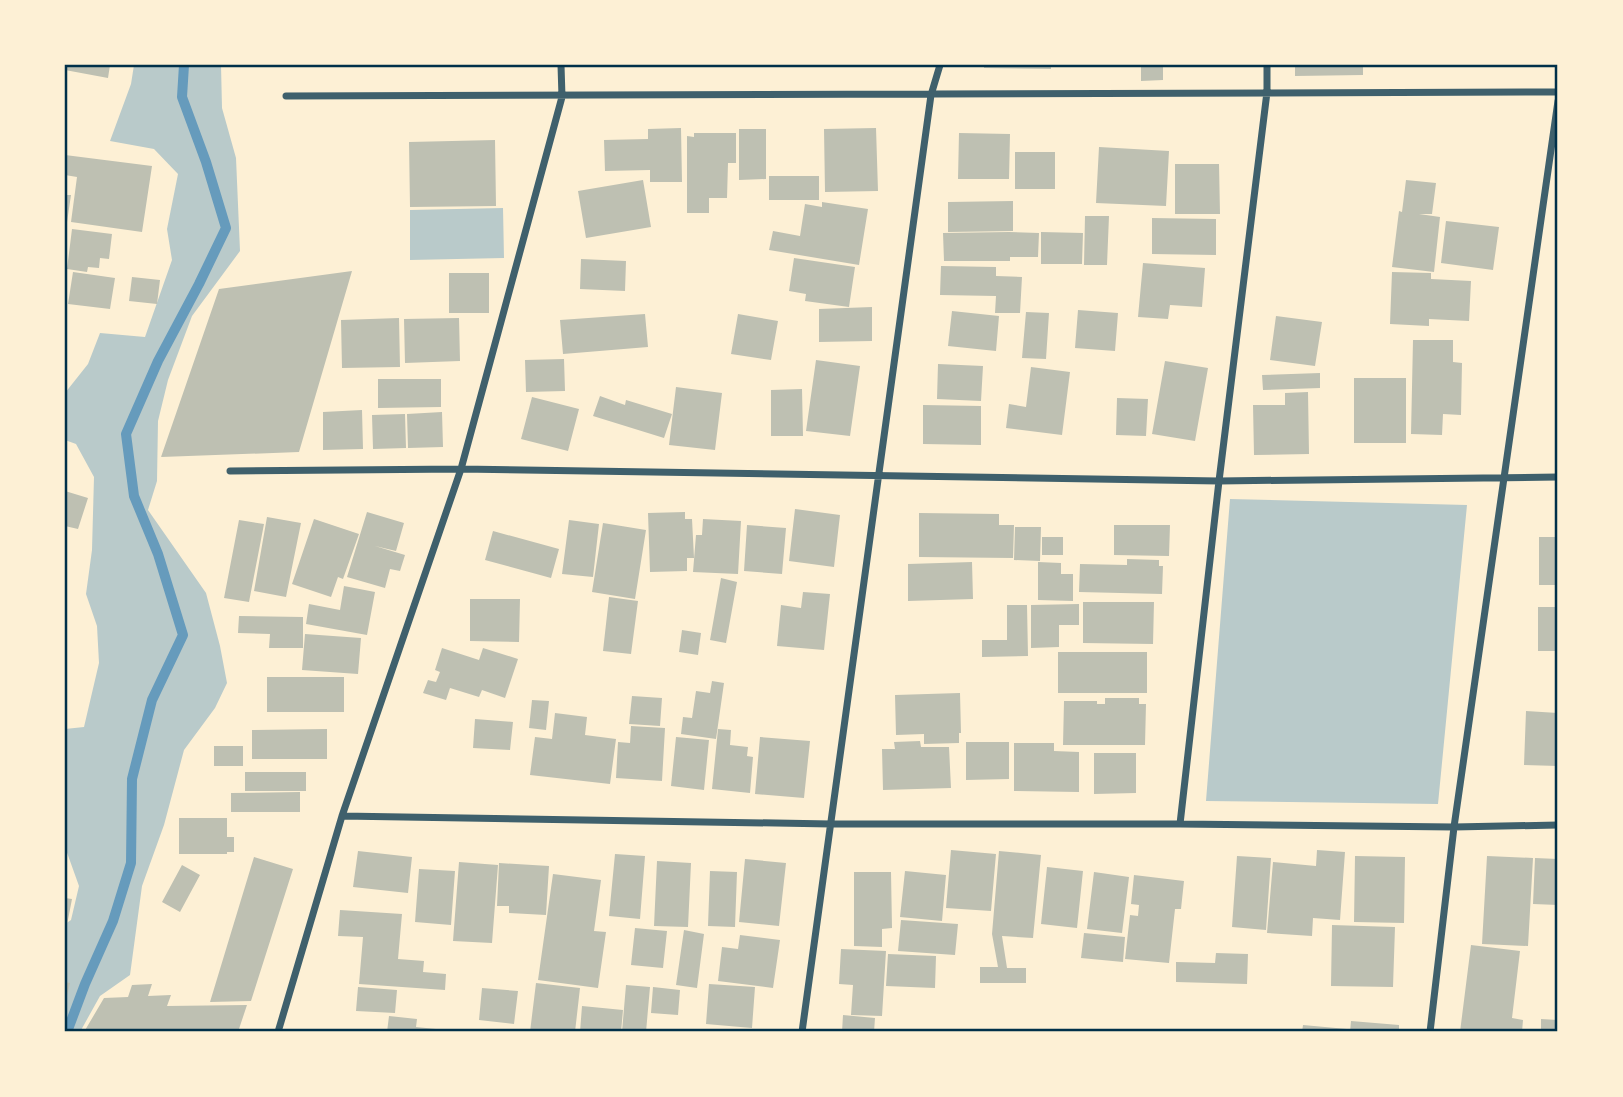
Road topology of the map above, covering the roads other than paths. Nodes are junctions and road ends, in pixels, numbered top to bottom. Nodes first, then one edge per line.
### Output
1 (561, 65) edge
2 (940, 65) edge
3 (1266, 65) edge
4 (1267, 92) junction
5 (1558, 92) edge
6 (932, 95) junction
7 (286, 96) dead end
8 (562, 97) junction
9 (1558, 101) edge
10 (461, 469) junction
11 (230, 471) dead end
12 (880, 477) junction
13 (1505, 477) junction
14 (1558, 477) edge
15 (1219, 481) junction
16 (342, 816) junction
17 (831, 824) junction
18 (1180, 824) junction
19 (1558, 825) edge
20 (1454, 827) junction
21 (278, 1032) edge
22 (802, 1032) edge
23 (1430, 1032) edge

1 - 8 street
2 - 6 street
3 - 4 street
4 - 5 street
4 - 6 street
4 - 15 street
6 - 8 street
6 - 12 street
7 - 8 street
8 - 10 street
9 - 13 street
10 - 11 street
10 - 12 street
10 - 16 street
12 - 15 street
12 - 17 street
13 - 14 street
13 - 15 street
13 - 20 street
15 - 18 street
16 - 17 street
16 - 21 street
17 - 18 street
17 - 22 street
18 - 20 street
19 - 20 street
20 - 23 street

